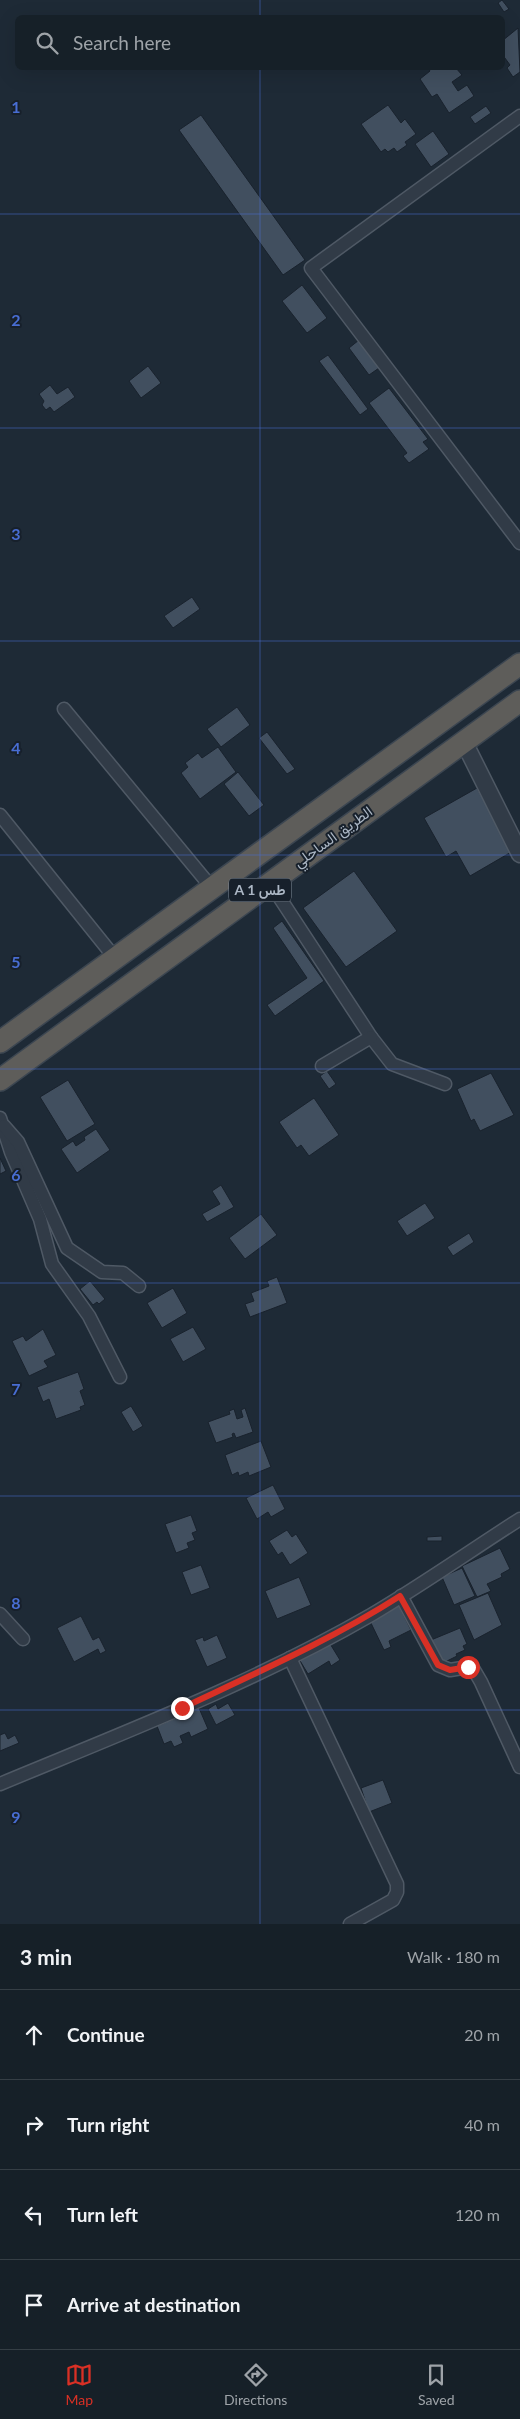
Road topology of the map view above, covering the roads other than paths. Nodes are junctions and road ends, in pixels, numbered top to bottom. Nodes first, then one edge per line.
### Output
1 (520, 116) edge
2 (520, 542) edge
3 (520, 664) edge
4 (520, 701) edge
5 (64, 710) dead end
6 (464, 742) junction
7 (0, 815) edge
8 (520, 854) edge
9 (270, 883) junction
10 (212, 888) junction
11 (115, 958) junction
12 (371, 1037) junction
13 (0, 1042) edge
14 (322, 1066) dead end
15 (0, 1080) edge
16 (445, 1084) dead end
17 (1, 1121) edge
18 (139, 1286) dead end
19 (120, 1377) dead end
20 (520, 1519) edge
21 (400, 1596) junction
22 (0, 1614) edge
23 (23, 1639) dead end
24 (290, 1658) junction
25 (520, 1767) edge
26 (0, 1784) edge
27 (350, 1924) edge

1 - 2 street
3 - 10 highway, الطريق الساحلي / A 1 طس
4 - 6 highway, الطريق الساحلي / A 1 طس
5 - 10 street
6 - 8 street
6 - 9 highway, الطريق الساحلي / A 1 طس
7 - 11 street
9 - 12 street
9 - 15 highway, الطريق الساحلي / A 1 طس
10 - 11 highway, الطريق الساحلي / A 1 طس
11 - 13 highway, الطريق الساحلي / A 1 طس
12 - 14 street
12 - 16 street
17 - 18 street
17 - 19 street
20 - 21 street
21 - 24 street
21 - 25 street
22 - 23 street
24 - 26 street
24 - 27 street

